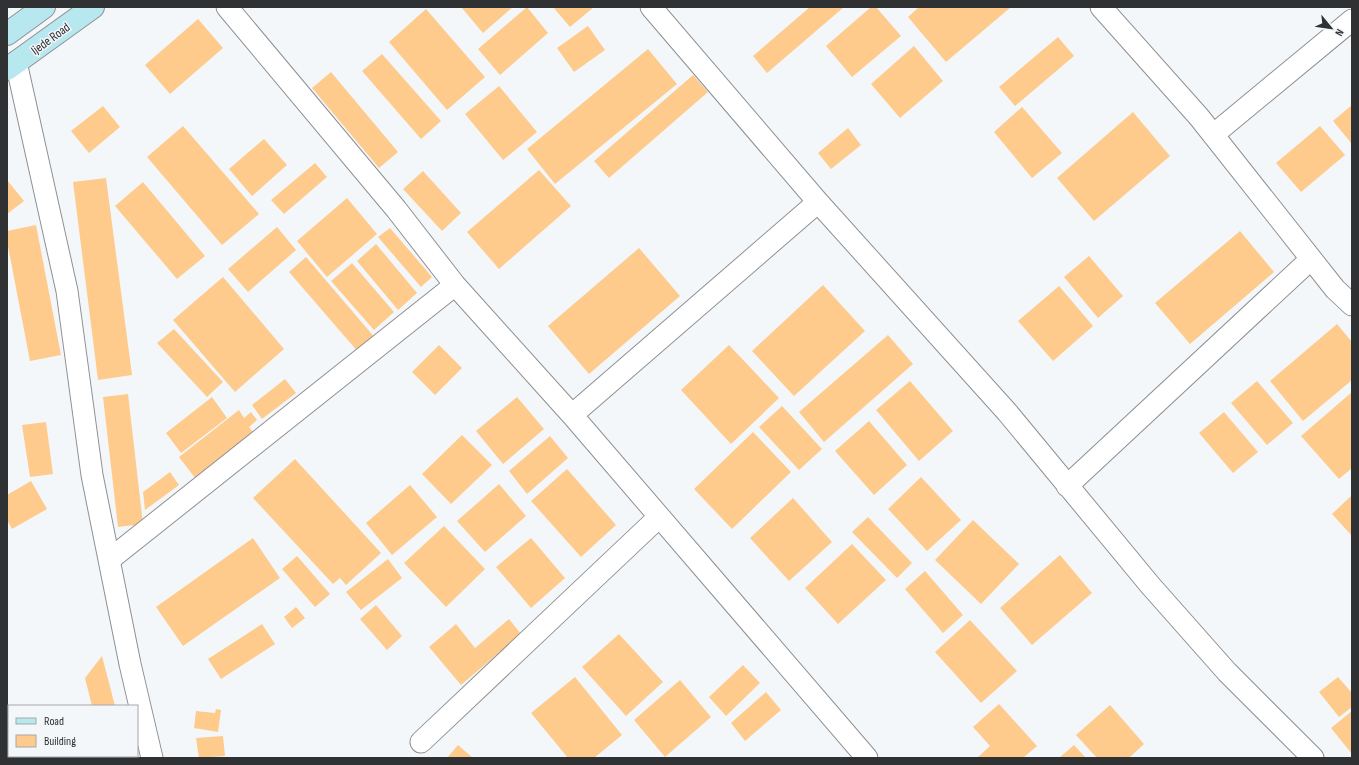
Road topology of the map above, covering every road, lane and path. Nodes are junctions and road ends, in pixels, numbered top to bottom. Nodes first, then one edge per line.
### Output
1 (44, 7) edge
2 (93, 7) edge
3 (227, 7) edge
4 (651, 7) edge
5 (1101, 7) edge
6 (1352, 20) edge
7 (7, 34) edge
8 (12, 66) edge
9 (1213, 135) junction
10 (818, 202) junction
11 (1311, 259) junction
12 (455, 285) junction
13 (1352, 305) edge
14 (572, 415) junction
15 (1067, 486) junction
16 (659, 516) junction
17 (109, 560) junction
18 (421, 742) dead end
19 (152, 758) edge
20 (867, 758) edge
21 (1313, 758) edge

1 - 7 main road
2 - 8 main road, Ijede Road
3 - 12 street
4 - 10 street
5 - 9 street
6 - 9 street
8 - 17 street
9 - 11 street
10 - 14 street
10 - 15 street
11 - 13 street
11 - 15 street
12 - 14 street
12 - 17 street
14 - 16 street
15 - 21 street
16 - 18 street
16 - 20 street
17 - 19 street

